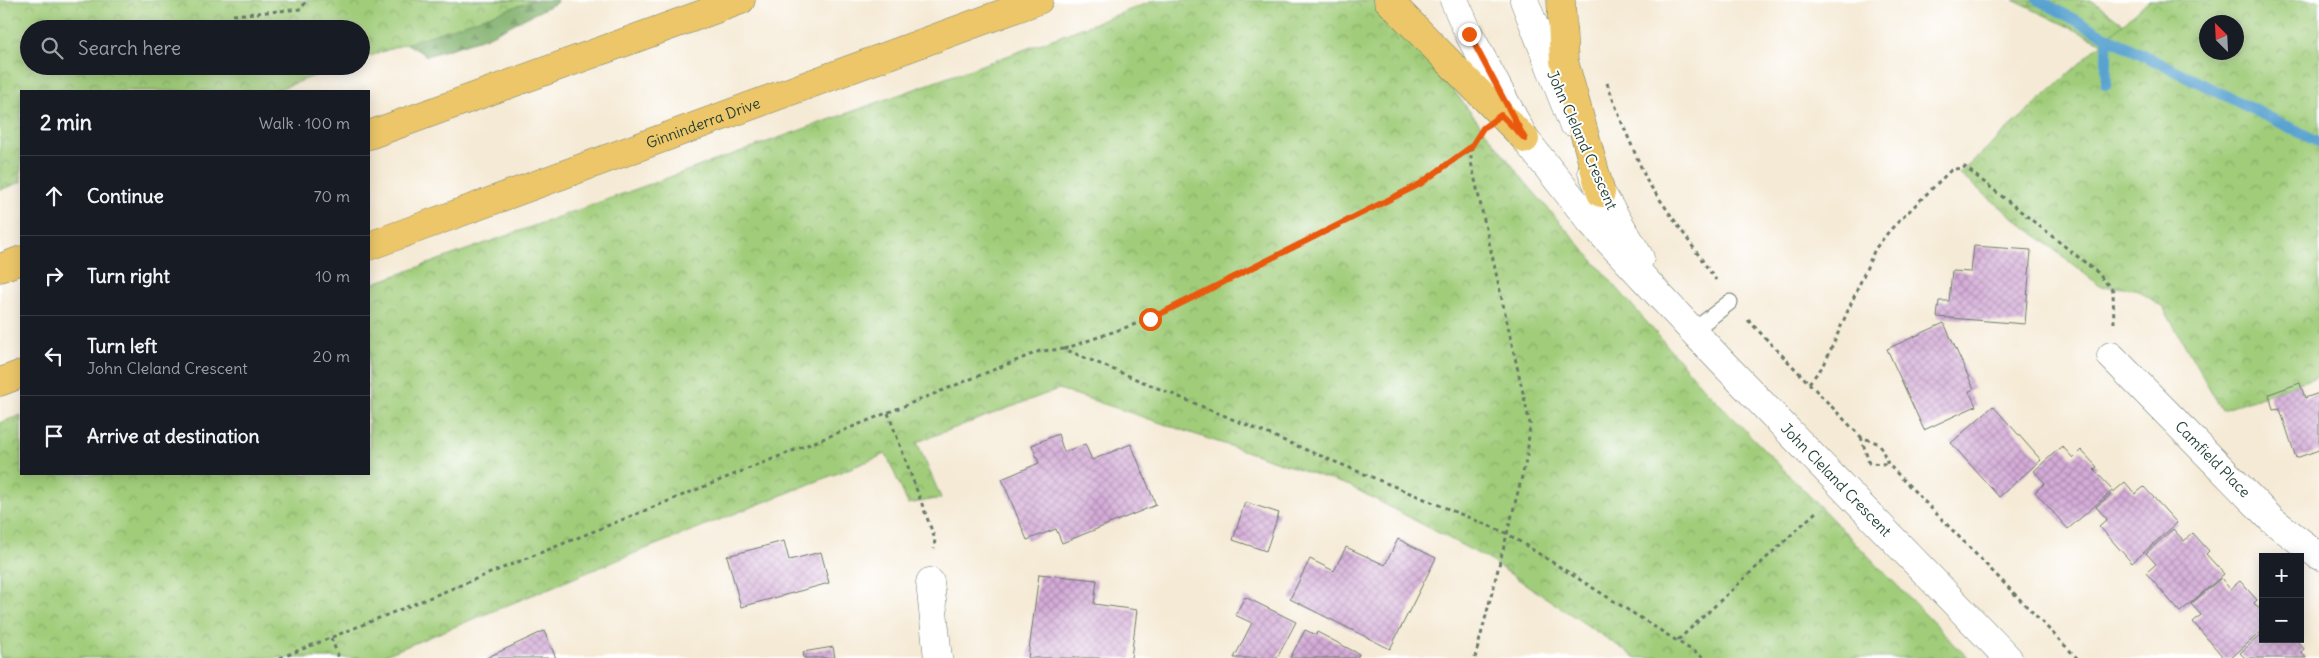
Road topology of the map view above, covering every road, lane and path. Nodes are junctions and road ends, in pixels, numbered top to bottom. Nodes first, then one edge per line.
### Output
1 (307, 0) edge
2 (741, 0) edge
3 (1039, 0) edge
4 (1388, 0) edge
5 (1454, 0) edge
6 (1524, 0) edge
7 (1561, 0) edge
8 (233, 15) dead end
9 (1604, 74) dead end
10 (1501, 115) junction
11 (370, 134) edge
12 (1525, 139) junction
13 (1471, 147) junction
14 (1601, 192) junction
15 (370, 246) edge
16 (20, 260) edge
17 (0, 268) edge
18 (1665, 300) junction
19 (1730, 302) junction
20 (1693, 331) junction
21 (1064, 349) junction
22 (2111, 356) joint
23 (20, 374) edge
24 (0, 382) edge
25 (1808, 383) junction
26 (888, 413) junction
27 (1861, 437) junction
28 (1869, 462) junction
29 (1888, 464) junction
30 (1842, 487) junction
31 (1506, 533) junction
32 (2319, 556) edge
33 (930, 582) joint
34 (331, 638) junction
35 (1678, 640) junction
36 (280, 658) edge
37 (339, 658) edge
38 (938, 658) edge
39 (1475, 658) edge
40 (1704, 658) edge
41 (2008, 658) edge
42 (2076, 658) edge

1 - 8 path
2 - 11 main road
3 - 15 main road, Ginninderra Drive
4 - 10 main road
5 - 12 street, John Cleland Crescent
6 - 14 street, John Cleland Crescent
7 - 14 main road
9 - 19 path
10 - 12 main road
10 - 13 path
12 - 18 street, John Cleland Crescent
13 - 21 path
13 - 31 path
14 - 18 street, John Cleland Crescent
16 - 17 main road
18 - 20 street, John Cleland Crescent
19 - 20 lane
19 - 25 path
20 - 30 street, John Cleland Crescent
21 - 26 path
21 - 31 path
22 - 25 path
22 - 32 street, Camfield Place
23 - 24 main road
25 - 27 path
26 - 33 path
26 - 34 path
27 - 28 path
27 - 29 path
28 - 29 path
28 - 30 path
29 - 42 path
30 - 35 path
30 - 41 street, John Cleland Crescent
31 - 35 path
31 - 39 path
33 - 38 street
34 - 36 path
34 - 37 path
35 - 40 path

